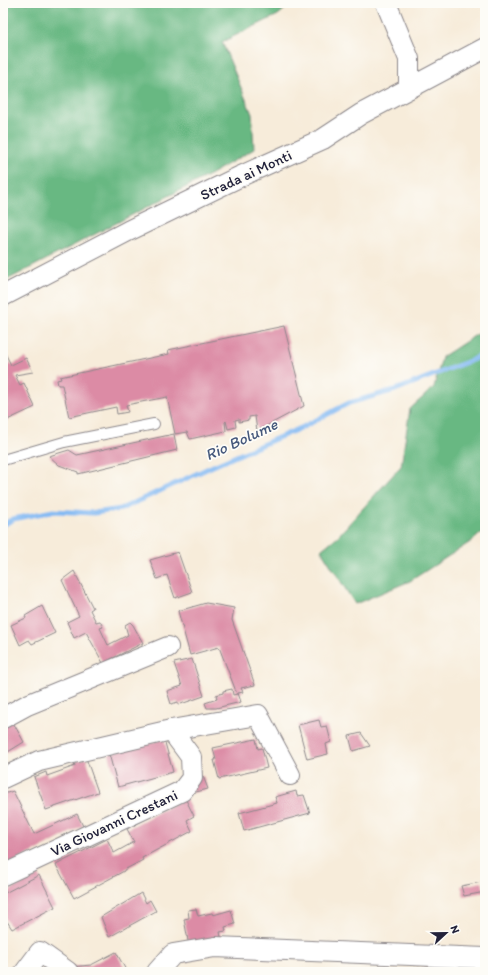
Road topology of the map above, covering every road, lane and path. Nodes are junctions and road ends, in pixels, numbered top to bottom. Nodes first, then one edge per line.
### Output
1 (386, 3) edge
2 (485, 48) edge
3 (409, 88) junction
4 (3, 296) edge
5 (154, 424) dead end
6 (3, 460) edge
7 (168, 647) dead end
8 (3, 718) edge
9 (171, 730) junction
10 (290, 775) dead end
11 (3, 778) edge
12 (3, 875) edge
13 (485, 958) edge
14 (25, 972) edge
15 (68, 972) edge
16 (157, 972) edge

1 - 3 street
2 - 3 street, Strada ai Monti
3 - 4 street, Strada ai Monti
5 - 6 lane
7 - 8 street
9 - 10 street
9 - 11 street
9 - 12 street, Via Giovanni Crestani
13 - 16 street
14 - 15 street

